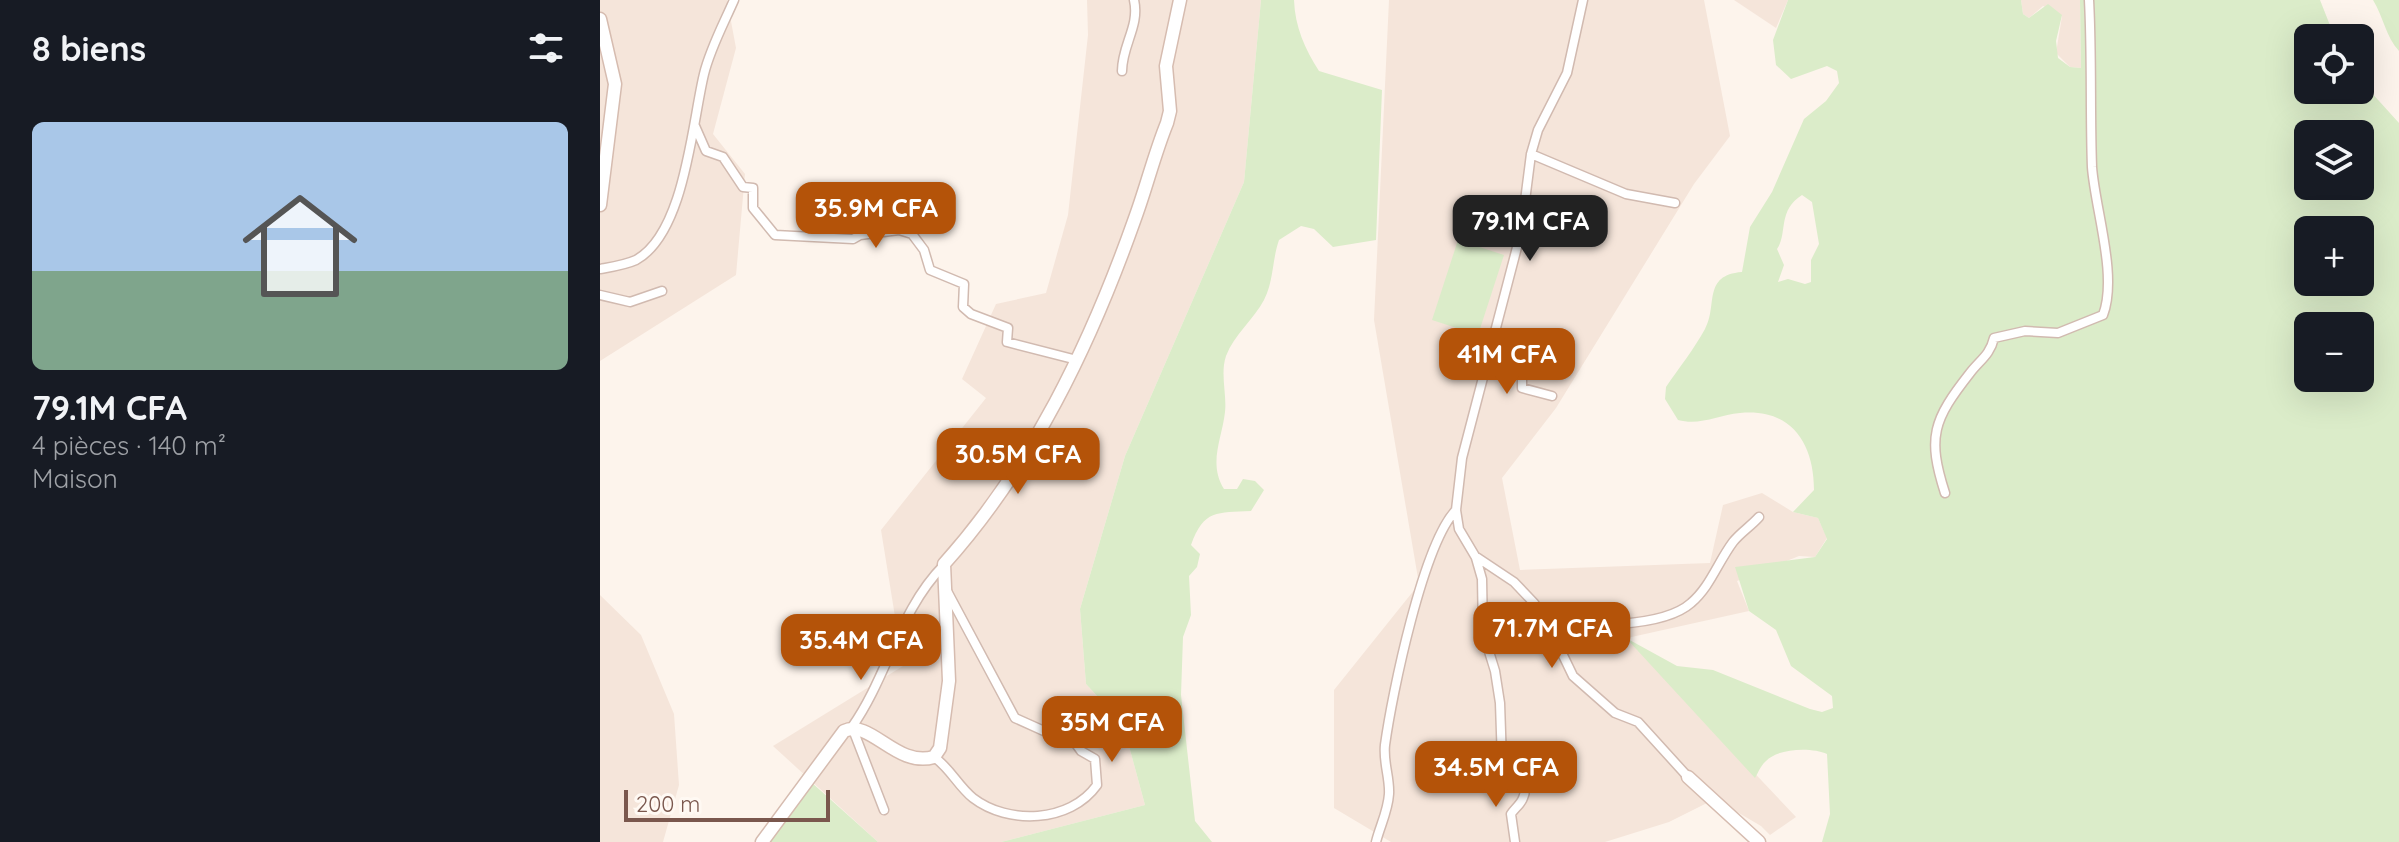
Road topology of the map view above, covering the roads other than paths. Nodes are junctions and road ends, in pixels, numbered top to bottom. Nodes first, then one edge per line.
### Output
1 (734, 0) edge
2 (1134, 0) edge
3 (1180, 0) edge
4 (1583, 0) edge
5 (2089, 0) edge
6 (600, 19) edge
7 (1122, 71) dead end
8 (695, 126) junction
9 (1531, 154) junction
10 (1675, 203) dead end
11 (600, 205) edge
12 (600, 269) edge
13 (662, 291) dead end
14 (600, 295) edge
15 (1491, 349) junction
16 (1077, 360) junction
17 (1552, 396) dead end
18 (1945, 493) dead end
19 (1456, 510) junction
20 (1759, 517) dead end
21 (1475, 556) junction
22 (944, 564) junction
23 (947, 591) junction
24 (1547, 622) junction
25 (852, 727) junction
26 (934, 757) junction
27 (1688, 777) joint
28 (884, 810) dead end
29 (762, 842) edge
30 (1376, 842) edge
31 (1515, 842) edge
32 (1759, 842) edge

1 - 8 street
2 - 7 street
3 - 16 street
4 - 9 street
5 - 18 street
6 - 11 street
8 - 12 street
8 - 16 street
9 - 10 street
9 - 15 street
13 - 14 street
15 - 17 street
15 - 19 street
16 - 22 street
19 - 21 street
19 - 30 street
20 - 24 street
21 - 24 street
21 - 31 street
22 - 23 street
22 - 25 street
23 - 26 street
23 - 26 street
24 - 27 street
25 - 26 street
25 - 28 street
25 - 29 street
27 - 32 street

